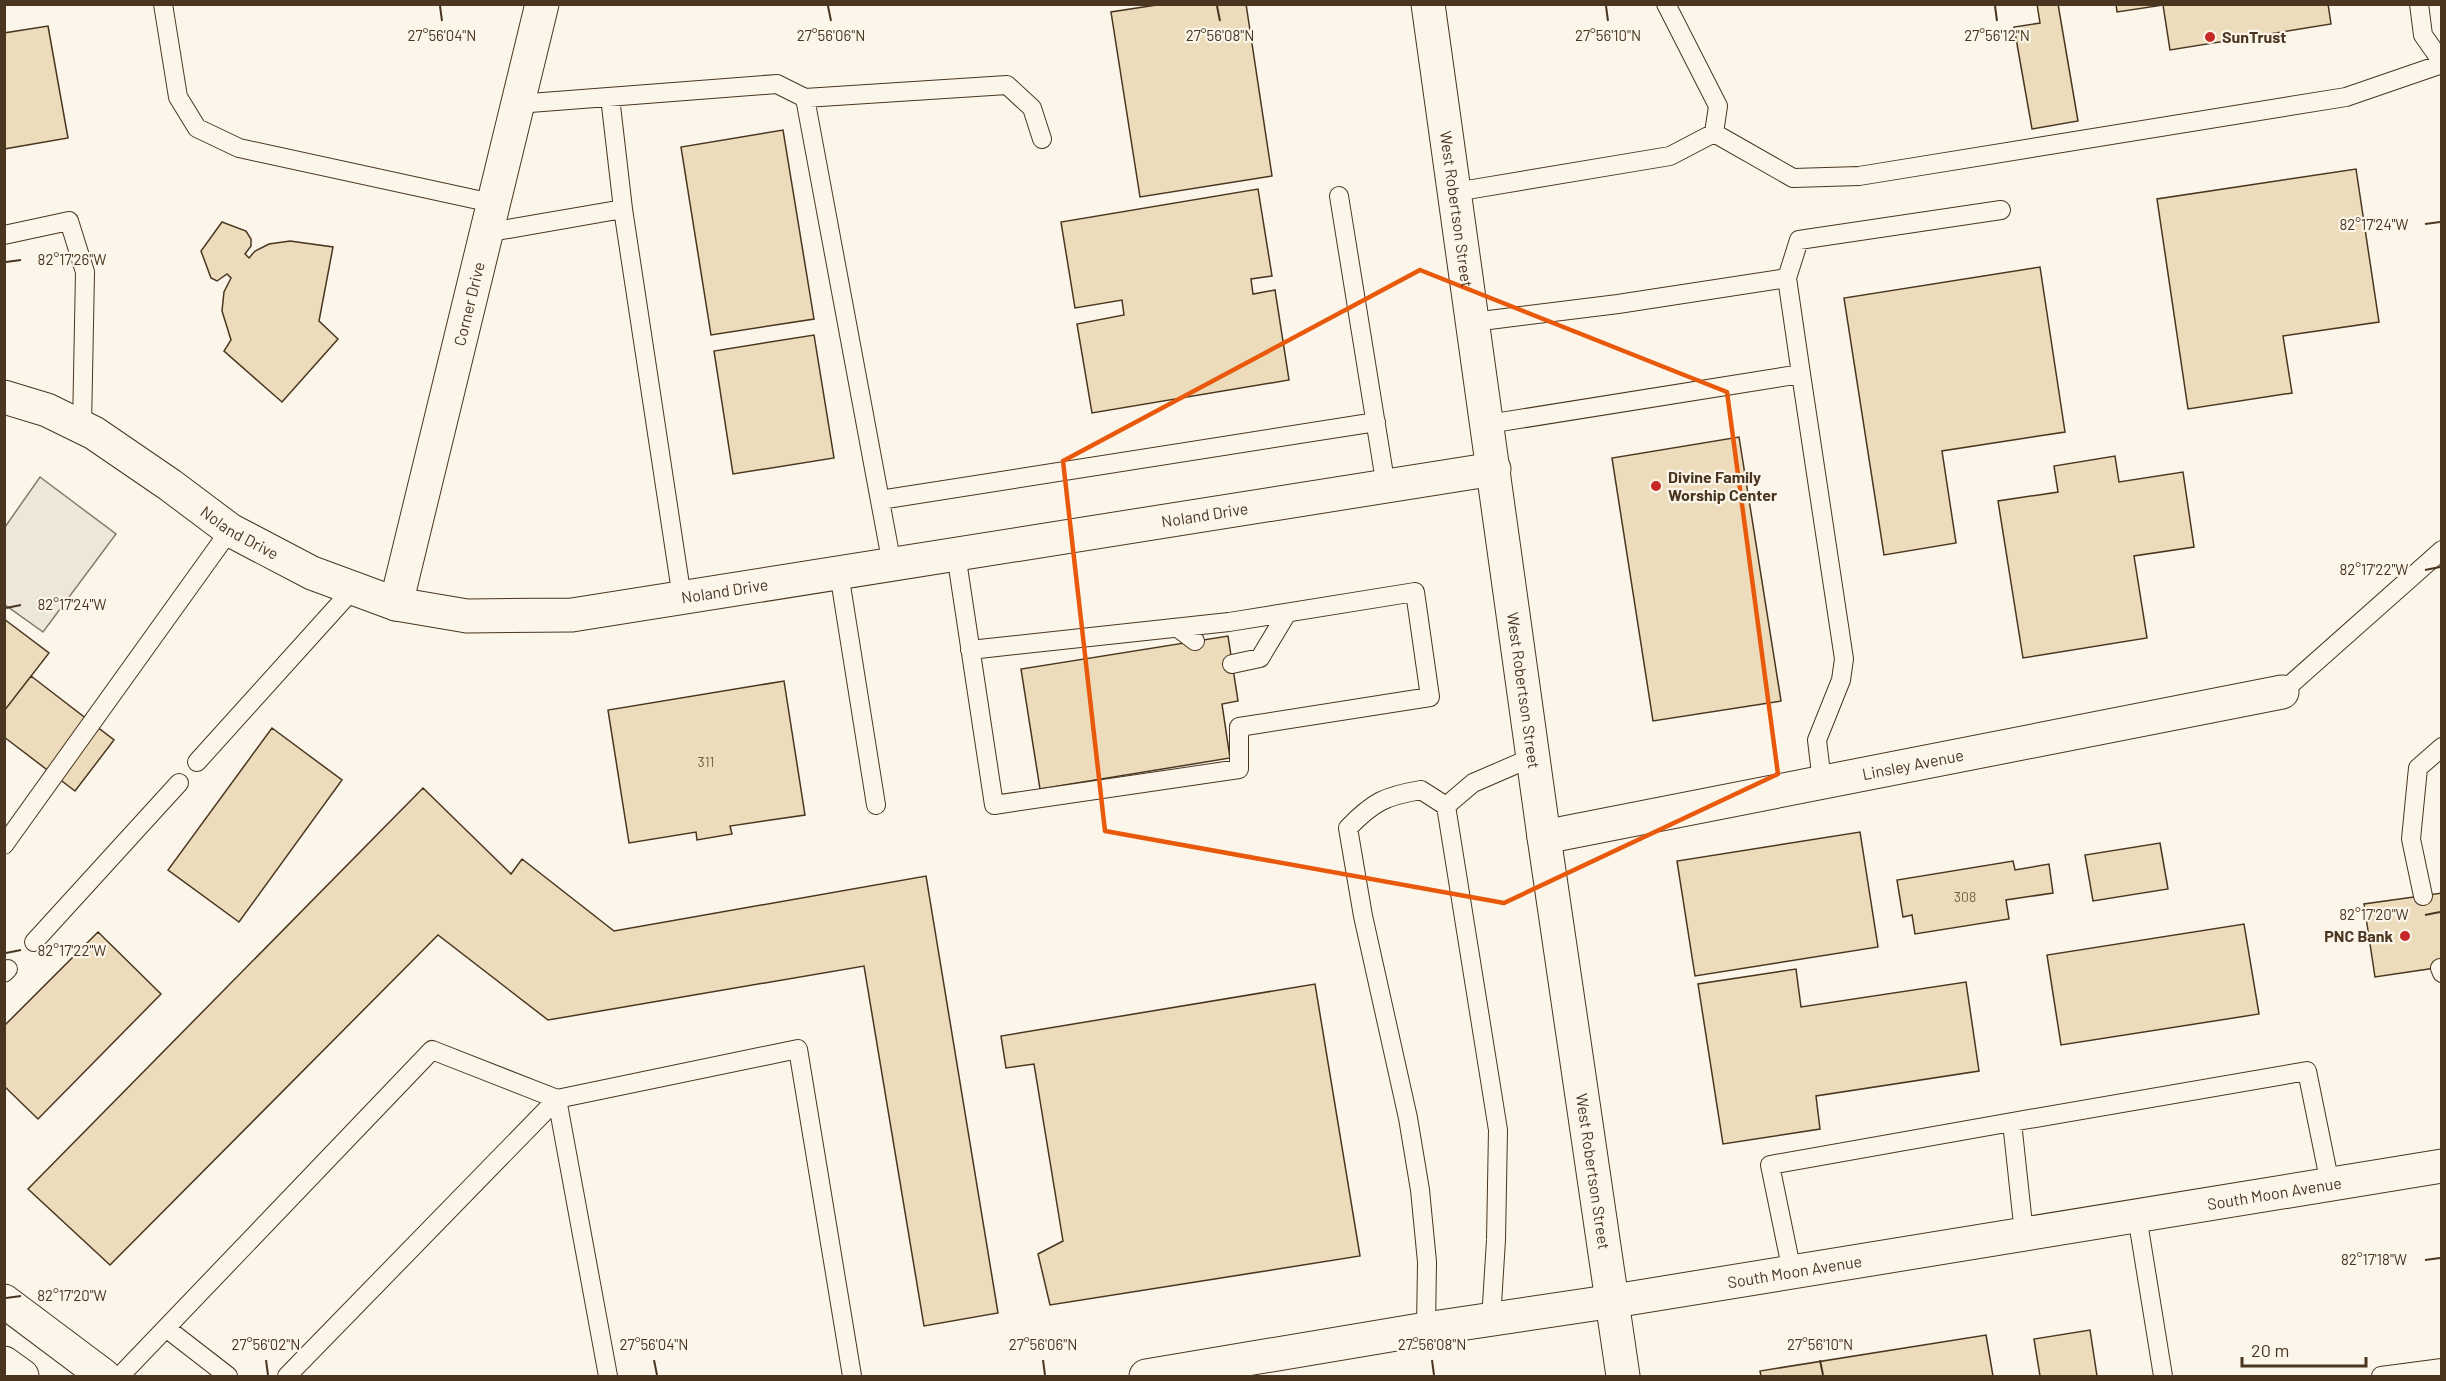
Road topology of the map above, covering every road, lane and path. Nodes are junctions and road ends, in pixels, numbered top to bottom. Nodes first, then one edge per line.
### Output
1 (163, 4) edge
2 (542, 4) edge
3 (1428, 4) edge
4 (1666, 4) edge
5 (2419, 4) edge
6 (2442, 63) edge
7 (610, 97) junction
8 (805, 98) junction
9 (517, 104) junction
10 (1714, 133) junction
11 (1042, 139) dead end
12 (1455, 192) junction
13 (1339, 196) dead end
14 (623, 208) junction
15 (2001, 210) dead end
16 (489, 218) junction
17 (4, 235) edge
18 (1787, 278) junction
19 (1473, 322) junction
20 (1801, 374) junction
21 (4, 397) edge
22 (1376, 422) junction
23 (1488, 424) junction
24 (82, 427) junction
25 (1494, 469) junction
26 (1386, 487) junction
27 (880, 500) junction
28 (230, 530) junction
29 (2442, 550) edge
30 (956, 554) junction
31 (892, 565) junction
32 (839, 573) junction
33 (354, 588) junction
34 (682, 598) junction
35 (396, 604) junction
36 (1287, 613) junction
37 (1178, 628) junction
38 (1195, 641) dead end
39 (970, 650) junction
40 (1232, 664) dead end
41 (2282, 692) joint
42 (2442, 747) edge
43 (1533, 757) junction
44 (197, 762) dead end
45 (1822, 782) junction
46 (179, 783) dead end
47 (876, 805) dead end
48 (1446, 806) junction
49 (1544, 837) junction
50 (4, 845) edge
51 (2423, 896) dead end
52 (34, 942) dead end
53 (557, 1099) junction
54 (2012, 1122) junction
55 (2442, 1166) edge
56 (2330, 1185) junction
57 (2137, 1216) junction
58 (2024, 1234) junction
59 (1792, 1272) junction
60 (4, 1301) edge
61 (1614, 1301) junction
62 (1491, 1320) junction
63 (166, 1328) junction
64 (1426, 1329) junction
65 (4, 1363) edge
66 (1250, 1367) edge
67 (2442, 1368) edge
68 (22, 1377) edge
69 (104, 1377) edge
70 (120, 1377) edge
71 (228, 1377) edge
72 (287, 1377) edge
73 (608, 1377) edge
74 (852, 1377) edge
75 (1146, 1377) edge
76 (1623, 1377) edge
77 (2163, 1377) edge
78 (2381, 1377) edge

1 - 16 lane
2 - 9 street, Corner Drive
3 - 12 street, West Robertson Street
4 - 10 lane
5 - 6 lane
6 - 10 lane
7 - 8 lane
7 - 9 lane
7 - 14 lane
8 - 11 lane
8 - 27 lane
9 - 16 street, Corner Drive
10 - 12 lane
12 - 19 street, West Robertson Street
13 - 22 lane
14 - 16 lane
14 - 34 lane
15 - 18 lane
16 - 35 street, Corner Drive
17 - 24 lane
18 - 19 lane
18 - 20 lane
19 - 23 street, West Robertson Street
20 - 23 lane
20 - 45 lane
21 - 24 street, Noland Drive
22 - 26 lane
22 - 27 lane
23 - 25 street, West Robertson Street
24 - 28 street, Noland Drive
25 - 26 street, Noland Drive
25 - 43 street, West Robertson Street
26 - 30 street, Noland Drive
27 - 31 lane
28 - 33 street, Noland Drive
28 - 50 lane
29 - 41 lane
30 - 31 street, Noland Drive
30 - 39 lane
31 - 32 street, Noland Drive
32 - 34 street, Noland Drive
32 - 47 lane
33 - 35 street, Noland Drive
33 - 44 lane
34 - 35 street, Noland Drive
36 - 37 lane
36 - 39 lane
36 - 40 lane
37 - 38 lane
37 - 39 lane
41 - 45 street, Linsley Avenue
42 - 51 lane
43 - 48 lane
43 - 49 street, West Robertson Street
45 - 49 street, Linsley Avenue
46 - 52 lane
48 - 62 lane
48 - 64 lane
49 - 61 street, West Robertson Street
53 - 63 lane
53 - 72 lane
53 - 73 lane
53 - 74 lane
54 - 56 lane
54 - 58 lane
54 - 59 lane
55 - 56 street, South Moon Avenue
56 - 57 street, South Moon Avenue
57 - 58 street, South Moon Avenue
57 - 77 lane
58 - 59 street, South Moon Avenue
59 - 61 street, South Moon Avenue
60 - 69 street
61 - 62 street, South Moon Avenue
61 - 76 street, West Robertson Street
62 - 64 street, South Moon Avenue
63 - 70 lane
63 - 71 lane
64 - 66 street, South Moon Avenue
65 - 68 street
66 - 75 street, South Moon Avenue
67 - 78 lane

